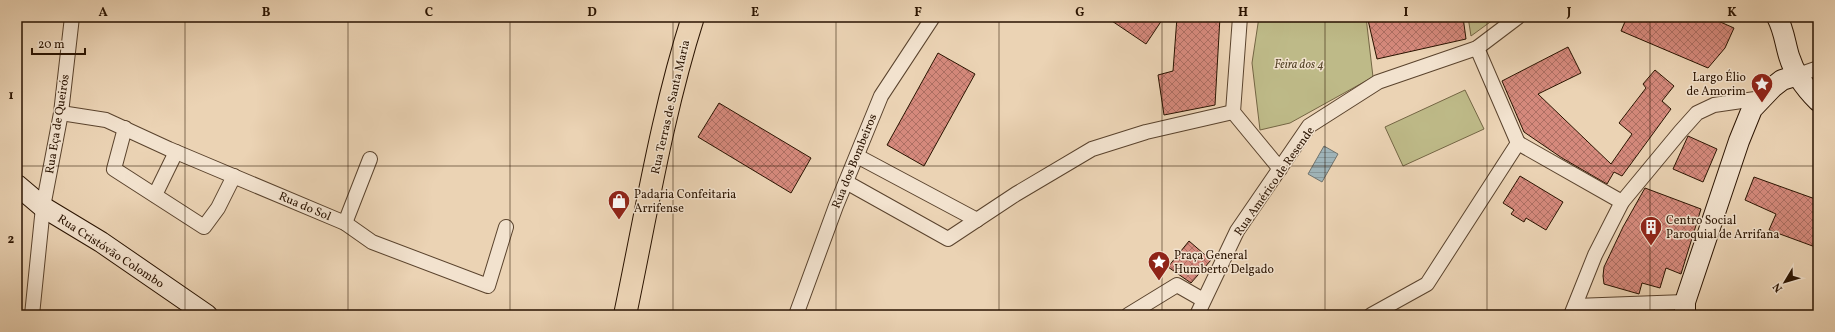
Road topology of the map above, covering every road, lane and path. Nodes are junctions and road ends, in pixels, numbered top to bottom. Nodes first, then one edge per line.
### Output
1 (72, 17) edge
2 (693, 17) edge
3 (933, 17) edge
4 (1240, 17) edge
5 (1518, 17) edge
6 (1777, 17) edge
7 (1477, 48) junction
8 (1818, 68) edge
9 (1798, 75) junction
10 (1762, 98) junction
11 (1818, 101) edge
12 (1233, 112) junction
13 (61, 113) junction
14 (125, 128) junction
15 (1518, 143) junction
16 (176, 152) junction
17 (857, 156) junction
18 (370, 159) dead end
19 (1280, 170) junction
20 (234, 176) junction
21 (846, 182) junction
22 (17, 185) edge
23 (155, 195) junction
24 (1622, 202) junction
25 (43, 207) junction
26 (976, 220) junction
27 (345, 223) junction
28 (506, 227) dead end
29 (1198, 297) dead end
30 (1685, 308) edge
31 (1573, 310) edge
32 (32, 315) edge
33 (207, 315) edge
34 (625, 315) edge
35 (796, 315) edge
36 (1128, 315) edge
37 (1197, 315) edge
38 (1370, 315) edge

1 - 13 street, Rua Eça de Queirós
2 - 34 main road, Rua Terras de Santa Maria
3 - 17 street, Rua dos Bombeiros
4 - 12 street
5 - 7 street, Rua Américo de Resende
6 - 9 main road
7 - 15 street
7 - 19 street, Rua Américo de Resende
8 - 9 street
9 - 10 main road
9 - 11 main road
10 - 24 street
10 - 30 main road
12 - 19 street
12 - 26 street
13 - 14 street, Rua do Sol
13 - 25 street, Rua Eça de Queirós
14 - 16 street, Rua do Sol
14 - 23 street
15 - 24 street
15 - 38 street
16 - 20 street, Rua do Sol
16 - 23 street
17 - 21 street, Rua dos Bombeiros
17 - 26 street
18 - 27 street
19 - 37 street, Rua Américo de Resende
20 - 23 street
20 - 27 street, Rua do Sol
21 - 26 street
21 - 35 street, Rua dos Bombeiros
22 - 25 main road, Rua Cristóvão Colombo
24 - 31 street
25 - 32 street, Rua Eça de Queirós
25 - 33 main road, Rua Cristóvão Colombo
27 - 28 street, Rua do Sol
29 - 36 street
30 - 31 street

